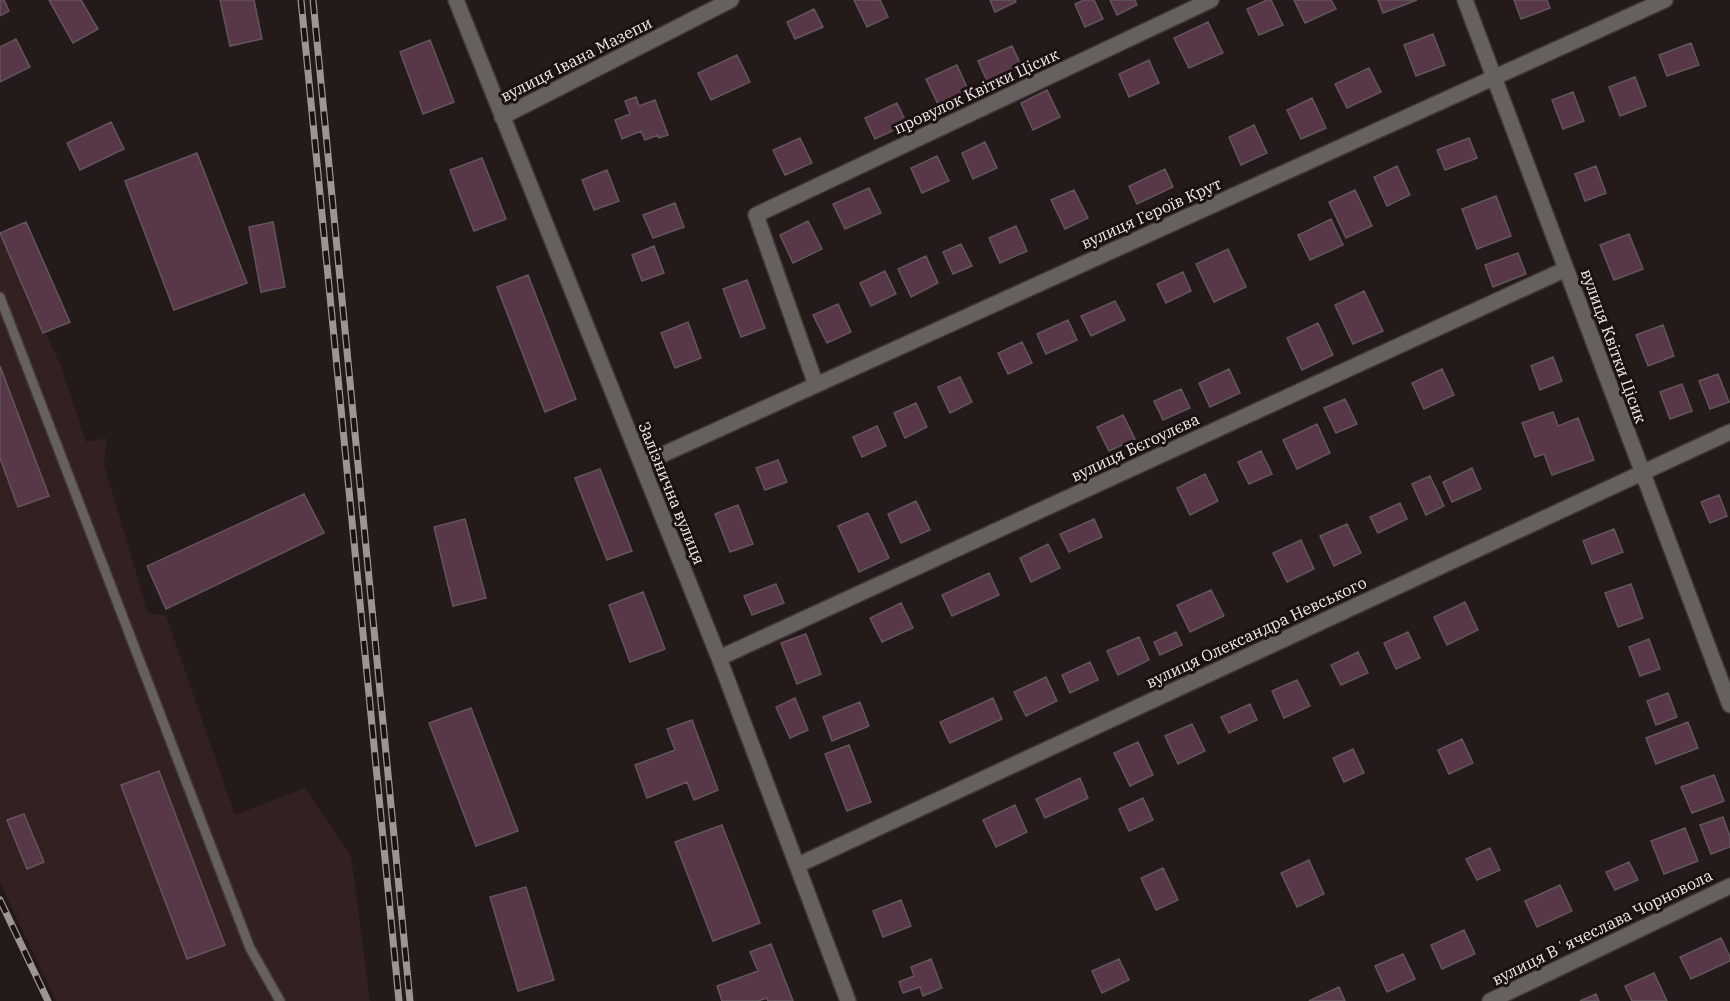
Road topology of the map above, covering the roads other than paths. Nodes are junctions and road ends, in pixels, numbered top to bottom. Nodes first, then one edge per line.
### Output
1 (456, 0) edge
2 (731, 0) edge
3 (1211, 0) edge
4 (1465, 0) edge
5 (1665, 0) edge
6 (1494, 77) junction
7 (502, 117) junction
8 (1566, 268) junction
9 (0, 297) edge
10 (816, 385) junction
11 (1730, 432) edge
12 (642, 464) junction
13 (1642, 473) junction
14 (719, 658) junction
15 (1730, 705) edge
16 (798, 865) junction
17 (1730, 886) edge
18 (280, 1001) edge
19 (848, 1001) edge
20 (1490, 1001) edge

1 - 7 street, Залізнична вулиця
2 - 7 street, вулиця Івана Мазепи
3 - 10 street, провулок Квітки Цісик
4 - 6 street, вулиця Квітки Цісик
5 - 6 street, вулиця Героїв Крут
6 - 8 street, вулиця Квітки Цісик
6 - 10 street, вулиця Героїв Крут
7 - 12 street, Залізнична вулиця
8 - 13 street, вулиця Квітки Цісик
8 - 14 street, вулиця Бєгоулєва
9 - 18 lane
10 - 12 street, вулиця Героїв Крут
11 - 13 street, вулиця Олександра Невського
12 - 14 street, Залізнична вулиця
13 - 15 street, вулиця Квітки Цісик
13 - 16 street, вулиця Олександра Невського
14 - 16 street, Залізнична вулиця
16 - 19 street, Залізнична вулиця
17 - 20 street, вулиця Вʼячеслава Чорновола

